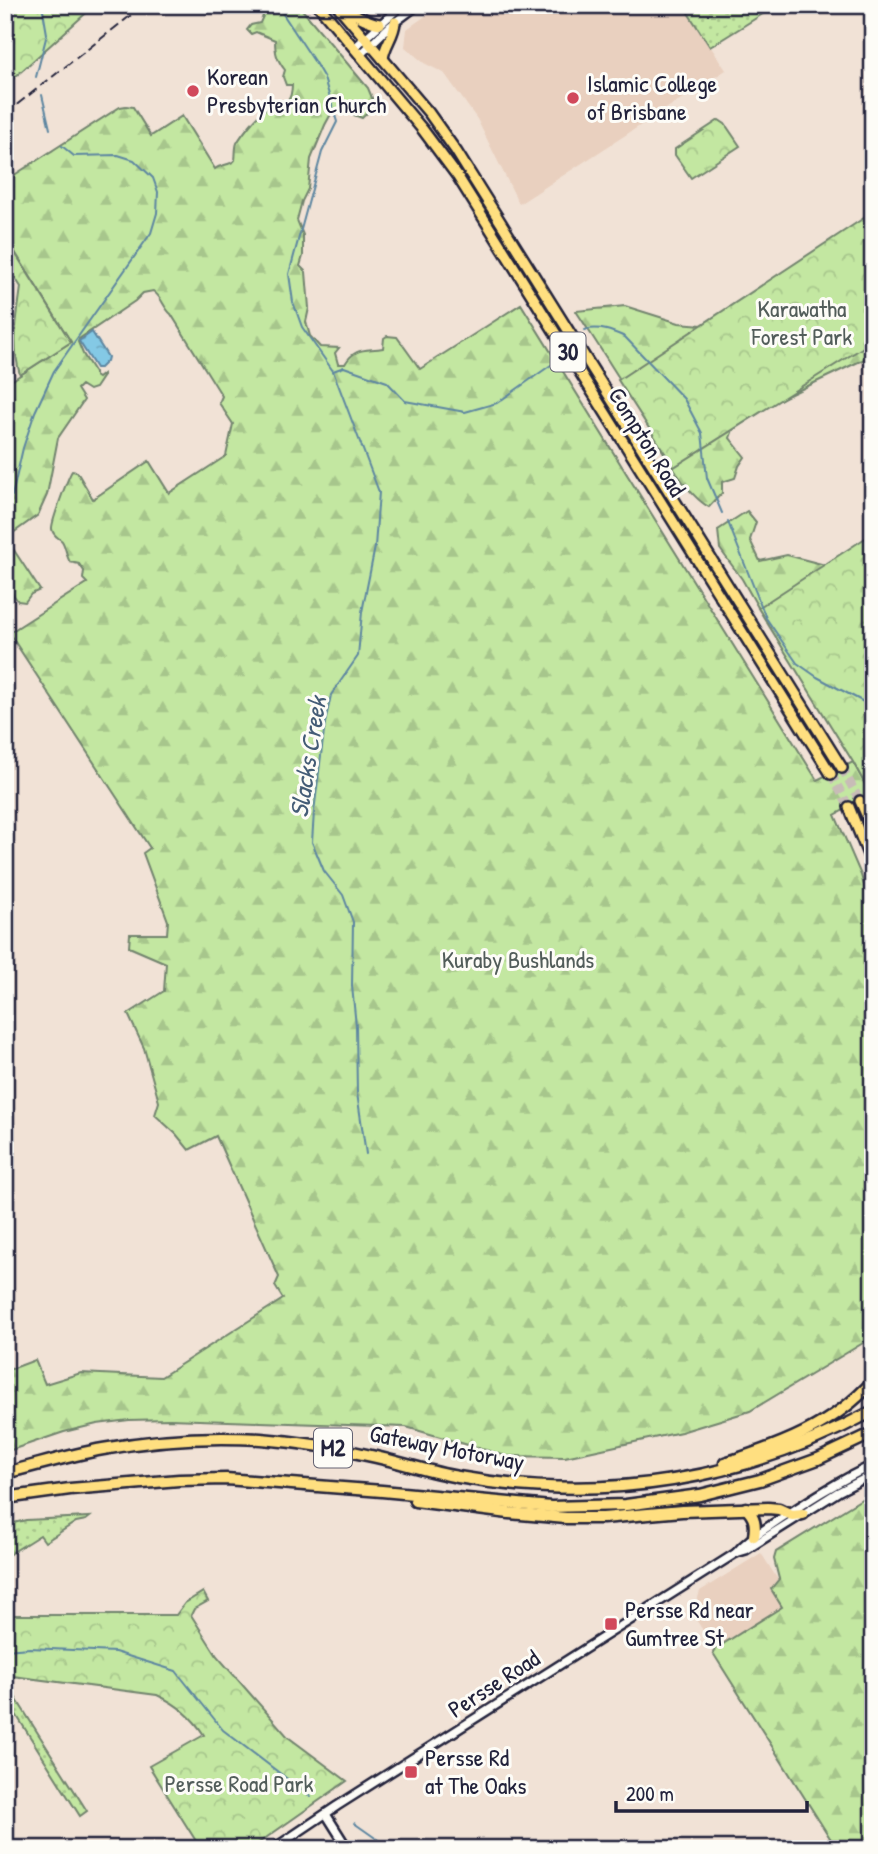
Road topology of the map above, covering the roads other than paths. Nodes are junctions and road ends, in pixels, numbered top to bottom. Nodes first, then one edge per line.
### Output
1 (318, 5) edge
2 (402, 5) edge
3 (418, 5) edge
4 (338, 7) edge
5 (395, 22) junction
6 (380, 24) junction
7 (368, 42) junction
8 (357, 52) junction
9 (383, 60) junction
10 (842, 768) tunnel mouth
11 (831, 774) tunnel mouth
12 (860, 801) tunnel mouth
13 (849, 807) tunnel mouth
14 (873, 830) edge
15 (873, 867) edge
16 (873, 1381) edge
17 (873, 1412) edge
18 (873, 1433) edge
19 (873, 1465) edge
20 (5, 1472) edge
21 (873, 1474) edge
22 (700, 1476) junction
23 (363, 1491) junction
24 (5, 1498) edge
25 (746, 1508) junction
26 (788, 1513) junction
27 (803, 1514) junction
28 (754, 1536) junction
29 (736, 1553) junction
30 (326, 1814) junction
31 (273, 1849) edge
32 (348, 1849) edge

1 - 8 main road, Compton Road / 30
2 - 6 street
3 - 5 street
4 - 6 main road
4 - 7 main road, Compton Road / 30
5 - 7 street
5 - 9 main road
6 - 7 street
7 - 8 street
7 - 9 main road, Compton Road / 30
8 - 11 main road, Compton Road / 30
9 - 10 main road, Compton Road / 30
12 - 14 main road
13 - 15 main road
16 - 22 highway
17 - 22 highway, Gateway Motorway / M2
18 - 23 highway, Gateway Motorway / M2
19 - 26 street, Persse Road
20 - 22 highway, Gateway Motorway / M2
21 - 27 street, Persse Road
23 - 24 highway, Gateway Motorway / M2
23 - 25 highway
25 - 26 highway
25 - 28 highway
26 - 27 highway
26 - 28 street, Persse Road
27 - 29 street, Persse Road
28 - 29 street, Persse Road
29 - 30 street, Persse Road
30 - 31 street, Persse Road
30 - 32 street

